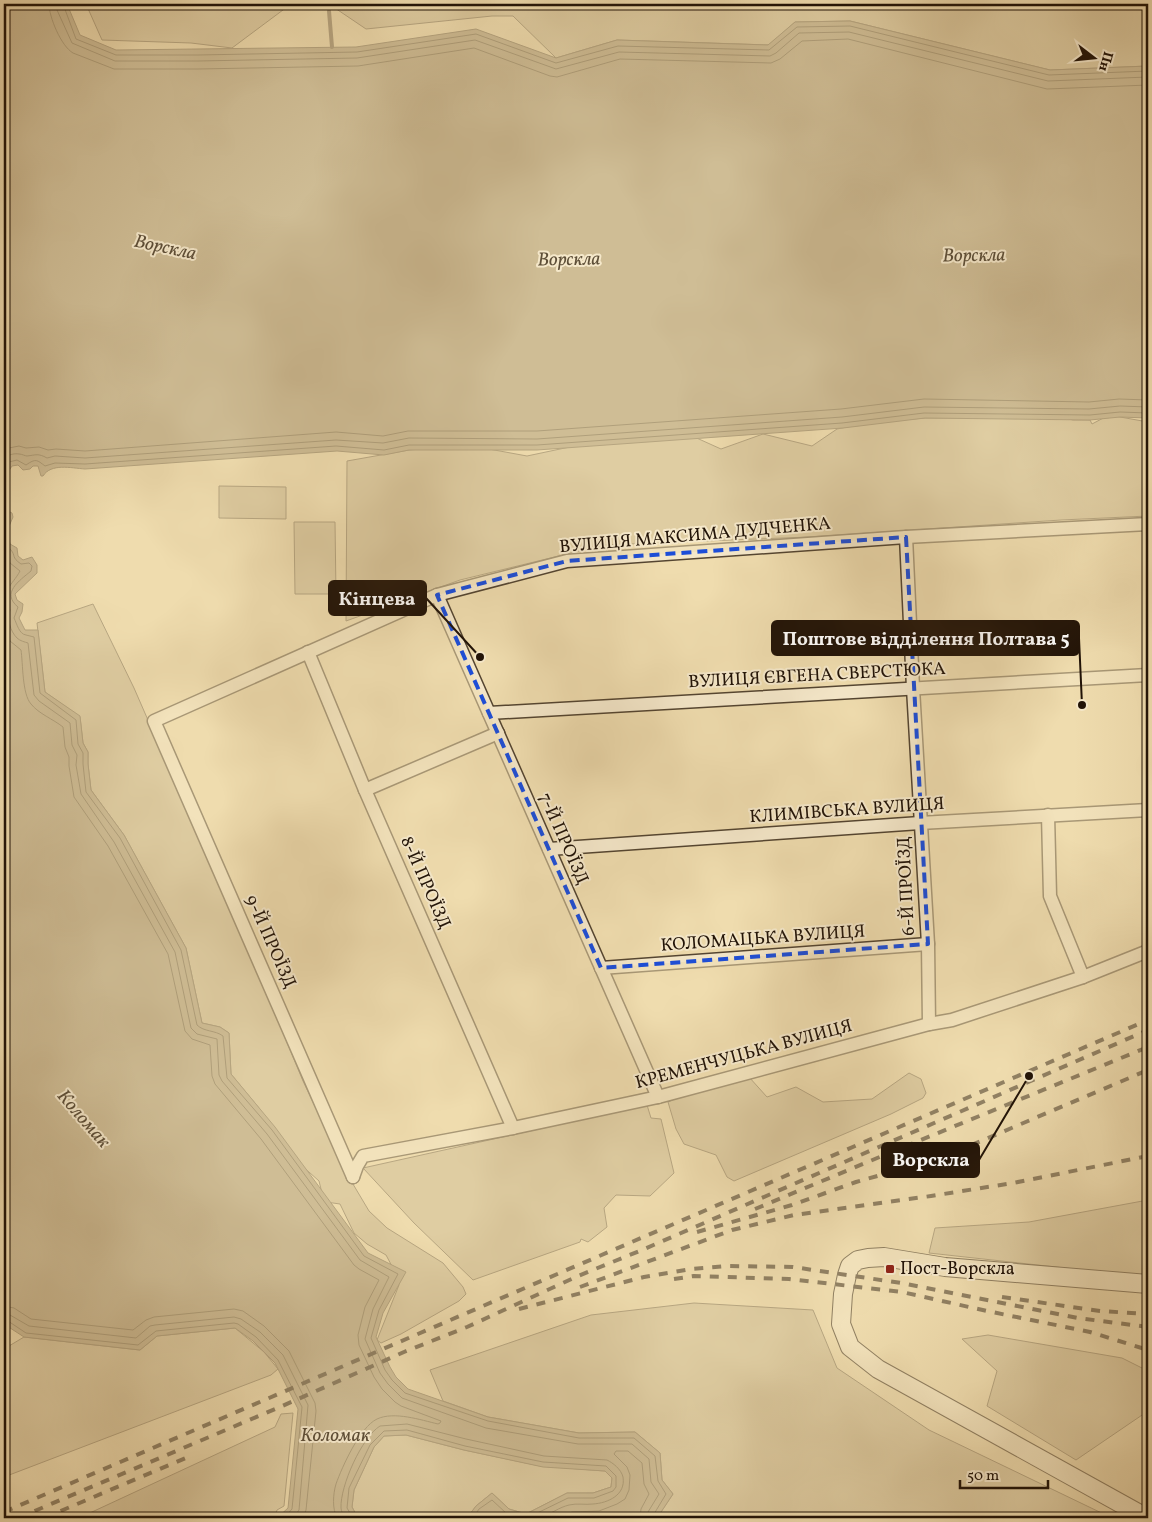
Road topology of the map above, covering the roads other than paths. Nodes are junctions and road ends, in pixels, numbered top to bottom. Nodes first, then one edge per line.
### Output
1 (1148, 524) edge
2 (906, 537) junction
3 (436, 595) junction
4 (308, 652) junction
5 (1148, 675) edge
6 (912, 688) junction
7 (489, 713) junction
8 (154, 721) joint
9 (498, 733) junction
10 (364, 790) junction
11 (1148, 810) edge
12 (1048, 815) junction
13 (920, 822) junction
14 (549, 849) junction
15 (928, 944) junction
16 (1148, 952) edge
17 (601, 968) junction
18 (1083, 977) junction
19 (929, 1024) junction
20 (658, 1097) junction
21 (513, 1128) junction
22 (353, 1177) joint
23 (1148, 1284) edge
24 (1147, 1518) edge

1 - 2 street, ВУЛИЦЯ МАКСИМА ДУДЧЕНКА
2 - 3 street, ВУЛИЦЯ МАКСИМА ДУДЧЕНКА
2 - 6 street, 6-Й ПРОЇЗД
3 - 4 street, ВУЛИЦЯ МАКСИМА ДУДЧЕНКА
3 - 7 street, 7-Й ПРОЇЗД
4 - 8 street, ВУЛИЦЯ МАКСИМА ДУДЧЕНКА
4 - 10 street, 8-Й ПРОЇЗД
5 - 6 street, ВУЛИЦЯ ЄВГЕНА СВЕРСТЮКА
6 - 7 street, ВУЛИЦЯ ЄВГЕНА СВЕРСТЮКА
6 - 13 street, 6-Й ПРОЇЗД
7 - 9 street, 7-Й ПРОЇЗД
8 - 22 street, 9-Й ПРОЇЗД
9 - 10 street
9 - 14 street, 7-Й ПРОЇЗД
10 - 21 street, 8-Й ПРОЇЗД
11 - 12 street, КЛИМІВСЬКА ВУЛИЦЯ
12 - 13 street, КЛИМІВСЬКА ВУЛИЦЯ
12 - 18 street
13 - 14 street, КЛИМІВСЬКА ВУЛИЦЯ
13 - 15 street, 6-Й ПРОЇЗД
14 - 17 street, 7-Й ПРОЇЗД
15 - 17 street, КОЛОМАЦЬКА ВУЛИЦЯ
15 - 19 street, 6-Й ПРОЇЗД
16 - 18 street, КРЕМЕНЧУЦЬКА ВУЛИЦЯ
17 - 20 street, 7-Й ПРОЇЗД
18 - 19 street, КРЕМЕНЧУЦЬКА ВУЛИЦЯ
19 - 20 street, КРЕМЕНЧУЦЬКА ВУЛИЦЯ
20 - 21 street, КРЕМЕНЧУЦЬКА ВУЛИЦЯ
21 - 22 street, КРЕМЕНЧУЦЬКА ВУЛИЦЯ
23 - 24 street

